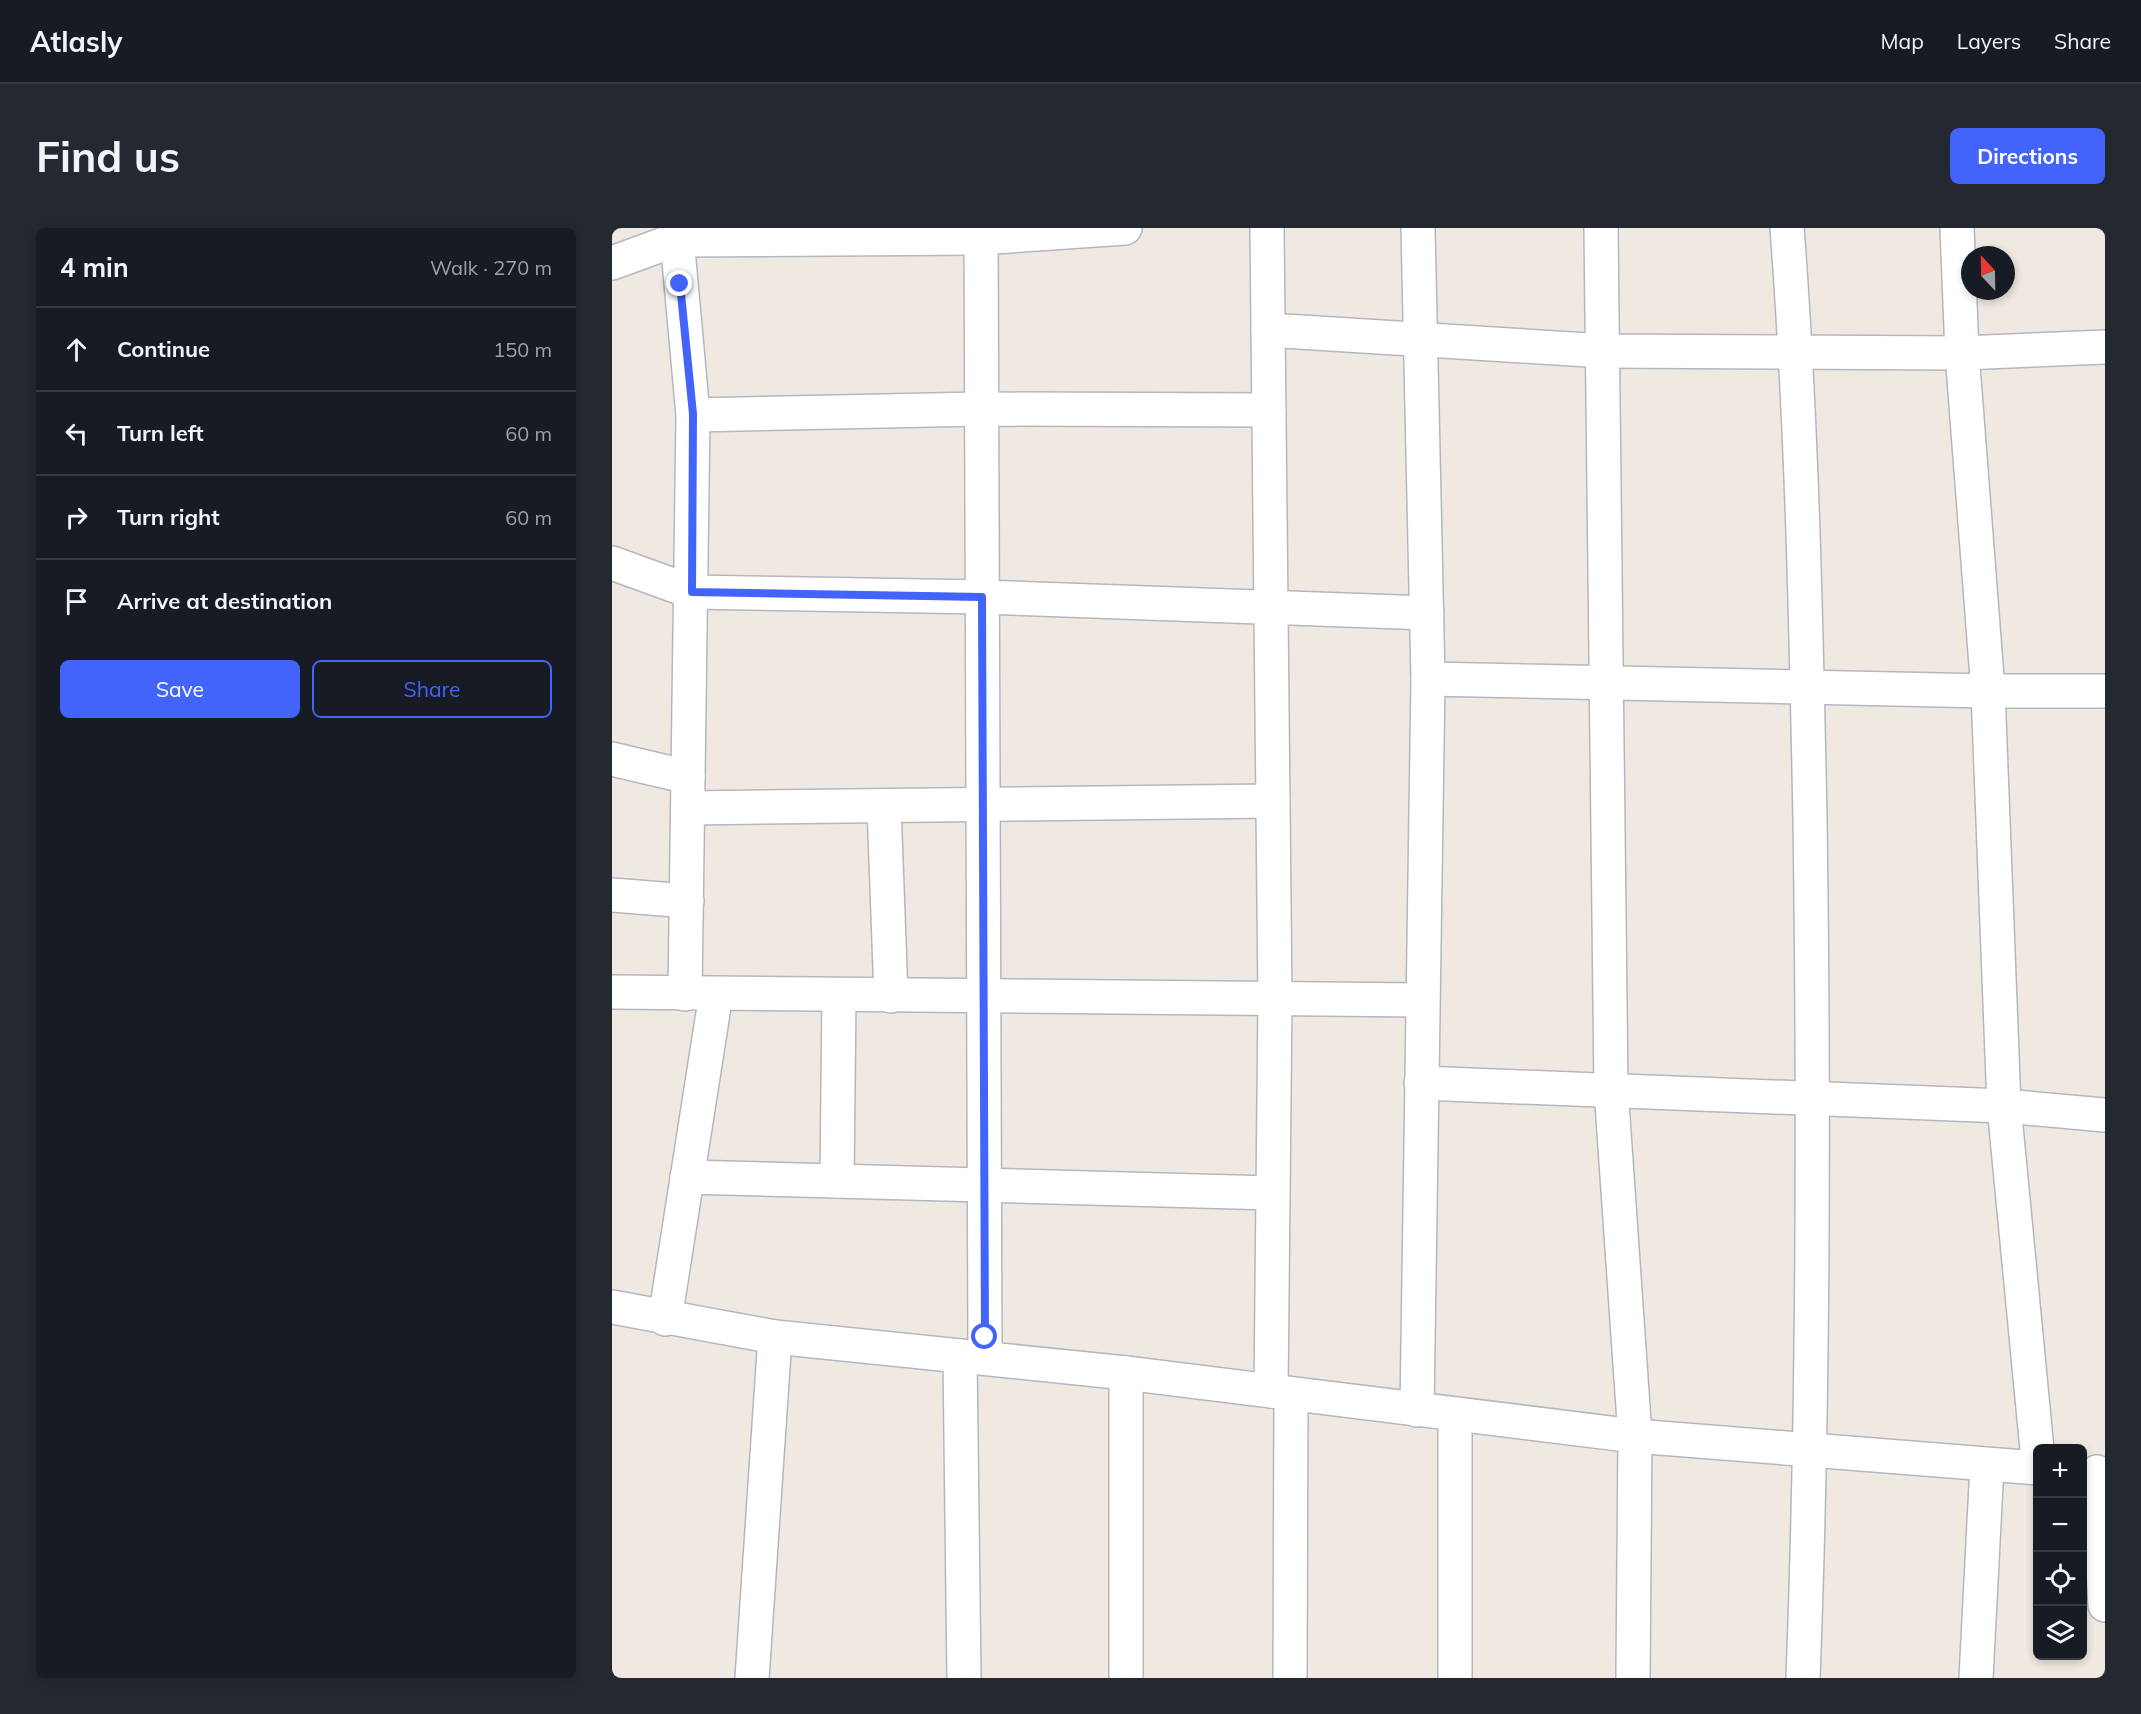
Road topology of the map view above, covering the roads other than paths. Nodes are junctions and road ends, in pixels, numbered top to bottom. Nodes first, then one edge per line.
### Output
1 (1125, 228) edge
2 (1267, 228) edge
3 (1418, 228) edge
4 (1601, 228) edge
5 (1787, 228) edge
6 (1957, 228) edge
7 (981, 233) edge
8 (675, 234) edge
9 (612, 263) edge
10 (1268, 330) junction
11 (1421, 339) junction
12 (2105, 347) edge
13 (1604, 351) junction
14 (1797, 351) junction
15 (1962, 353) junction
16 (980, 409) junction
17 (1269, 410) junction
18 (693, 414) junction
19 (612, 563) edge
20 (692, 592) junction
21 (982, 597) junction
22 (1271, 607) junction
23 (1426, 613) junction
24 (1428, 679) junction
25 (1608, 683) junction
26 (1807, 685) junction
27 (1988, 691) junction
28 (2105, 691) edge
29 (612, 759) edge
30 (688, 793) junction
31 (1273, 801) junction
32 (984, 804) junction
33 (884, 806) junction
34 (612, 895) edge
35 (687, 901) junction
36 (612, 992) edge
37 (701, 994) junction
38 (839, 995) junction
39 (891, 996) junction
40 (986, 997) junction
41 (1275, 999) junction
42 (1422, 999) junction
43 (1421, 1083) junction
44 (1611, 1089) junction
45 (1814, 1100) junction
46 (2004, 1106) junction
47 (2105, 1115) edge
48 (687, 1177) junction
49 (837, 1181) junction
50 (985, 1186) junction
51 (1273, 1193) junction
52 (612, 1307) edge
53 (664, 1319) junction
54 (775, 1337) junction
55 (973, 1357) junction
56 (1126, 1373) junction
57 (1281, 1393) junction
58 (1417, 1410) junction
59 (1455, 1415) junction
60 (1635, 1436) junction
61 (2036, 1444) edge
62 (1812, 1451) junction
63 (1987, 1465) junction
64 (2033, 1468) edge
65 (2095, 1472) edge
66 (2105, 1605) edge
67 (752, 1678) edge
68 (964, 1678) edge
69 (1126, 1678) edge
70 (1290, 1678) edge
71 (1455, 1678) edge
72 (1633, 1678) edge
73 (1803, 1678) edge
74 (1977, 1678) edge

1 - 7 street
2 - 10 street
3 - 11 street
4 - 13 street
5 - 14 street
6 - 15 street
7 - 8 street
7 - 16 street
8 - 9 street
8 - 18 street
10 - 11 street
10 - 17 street
11 - 13 street
11 - 23 street
12 - 15 street
13 - 14 street
13 - 25 street
14 - 15 street
14 - 26 street
15 - 27 street
16 - 17 street
16 - 18 street
16 - 21 street
17 - 22 street
18 - 20 street
19 - 20 street
20 - 21 street
20 - 30 street
21 - 22 street
21 - 32 street
22 - 23 street
22 - 31 street
23 - 24 street
24 - 25 street
24 - 42 street
25 - 26 street
25 - 44 street
26 - 27 street
26 - 45 street
27 - 28 street
27 - 46 street
29 - 30 street
30 - 33 street
30 - 35 street
31 - 32 street
31 - 41 street
32 - 33 street
32 - 40 street
33 - 39 street
34 - 35 street
35 - 37 street
36 - 37 street
37 - 38 street
37 - 48 street
38 - 39 street
38 - 49 street
39 - 40 street
40 - 41 street
40 - 50 street
41 - 42 street
41 - 51 street
42 - 43 street
43 - 44 street
43 - 58 street
44 - 45 street
44 - 60 street
45 - 46 street
45 - 62 street
46 - 47 street
46 - 61 street
48 - 49 street
48 - 53 street
49 - 50 street
50 - 51 street
50 - 55 street
51 - 57 street
52 - 53 street
53 - 54 street
54 - 55 street
54 - 67 street
55 - 56 street
55 - 68 street
56 - 57 street
56 - 69 street
57 - 58 street
57 - 70 street
58 - 59 street
59 - 60 street
59 - 71 street
60 - 62 street
60 - 72 street
62 - 63 street
62 - 73 street
63 - 64 street
63 - 74 street
65 - 66 street

